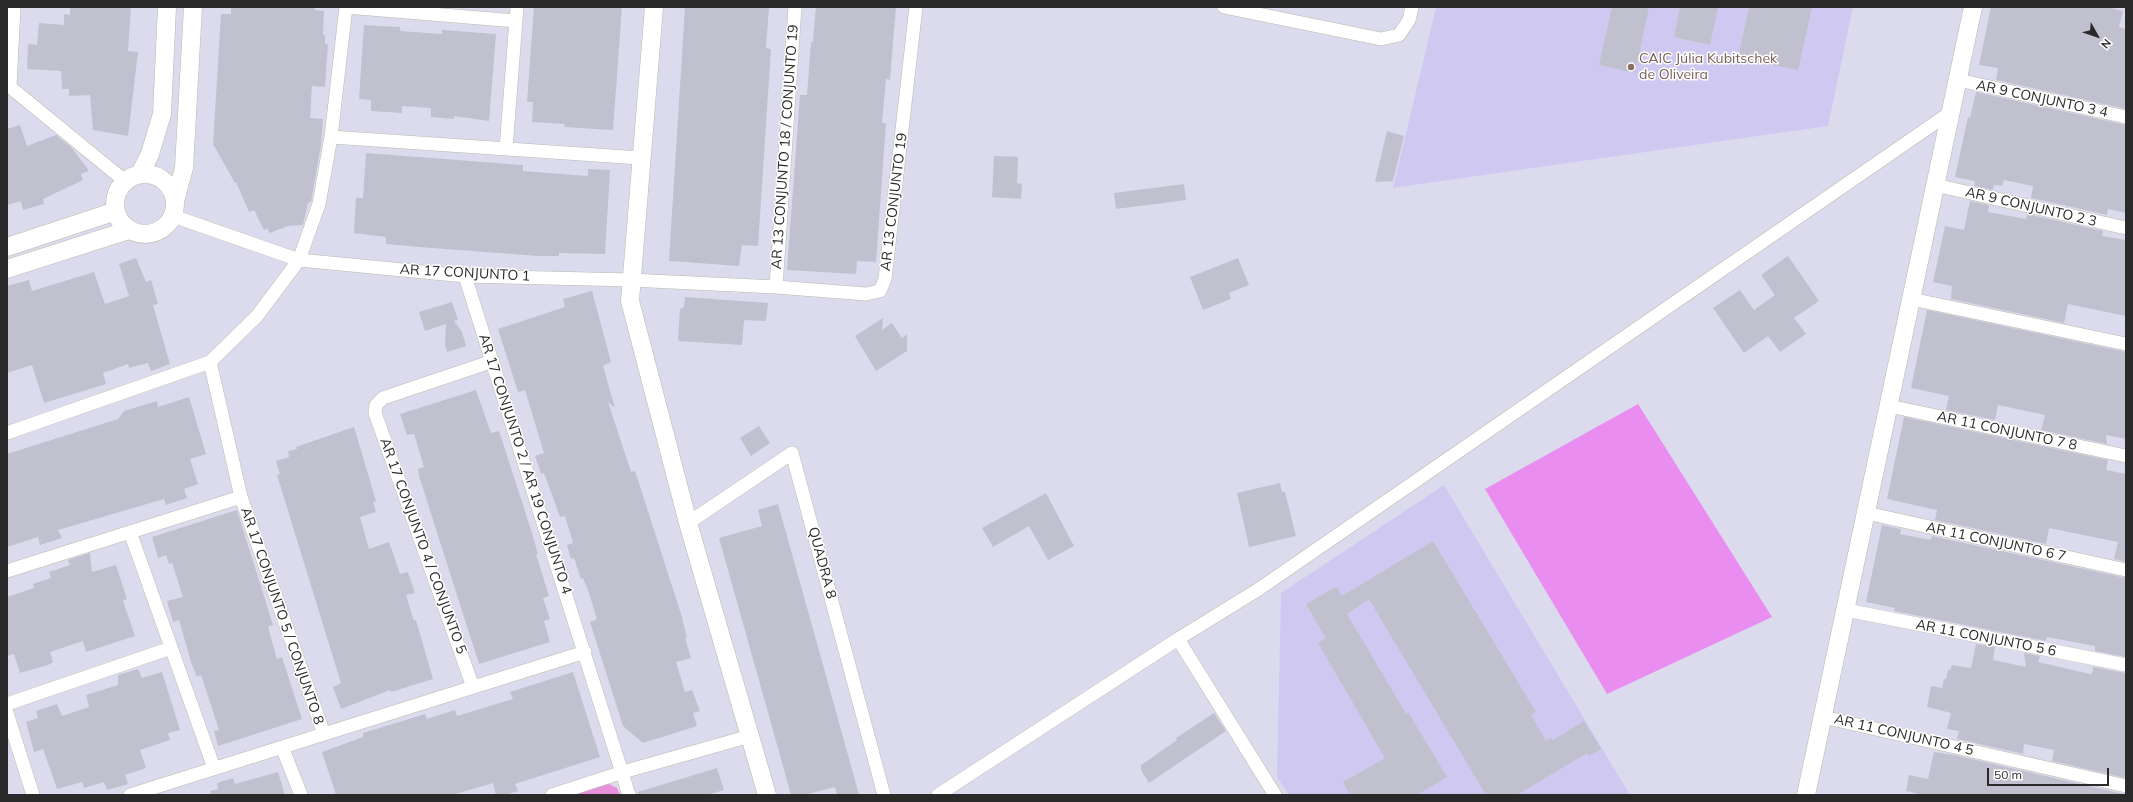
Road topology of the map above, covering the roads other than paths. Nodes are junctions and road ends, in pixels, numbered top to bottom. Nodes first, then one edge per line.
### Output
1 (14, 7) edge
2 (167, 7) edge
3 (193, 7) edge
4 (346, 7) edge
5 (517, 7) edge
6 (654, 7) edge
7 (795, 7) edge
8 (916, 7) edge
9 (1224, 7) edge
10 (1412, 7) edge
11 (1973, 7) edge
12 (516, 21) junction
13 (1958, 80) junction
14 (8, 88) edge
15 (1951, 112) junction
16 (2126, 117) edge
17 (331, 136) junction
18 (506, 149) junction
19 (640, 158) junction
20 (133, 178) junction
21 (1935, 185) junction
22 (174, 208) junction
23 (116, 211) junction
24 (2126, 228) edge
25 (129, 230) junction
26 (7, 247) edge
27 (299, 260) junction
28 (7, 270) edge
29 (465, 276) junction
30 (630, 280) junction
31 (776, 287) junction
32 (1911, 299) junction
33 (2126, 344) edge
34 (492, 361) junction
35 (210, 362) junction
36 (1889, 406) junction
37 (7, 433) edge
38 (2126, 456) edge
39 (241, 497) junction
40 (1866, 514) junction
41 (688, 523) junction
42 (130, 532) junction
43 (2126, 570) edge
44 (7, 572) edge
45 (1846, 610) junction
46 (1178, 639) junction
47 (171, 648) junction
48 (585, 652) junction
49 (2126, 665) edge
50 (473, 687) junction
51 (7, 704) edge
52 (7, 713) edge
53 (1823, 716) junction
54 (324, 734) junction
55 (750, 736) junction
56 (282, 747) junction
57 (214, 768) junction
58 (623, 772) junction
59 (2126, 786) edge
60 (33, 795) edge
61 (130, 795) edge
62 (300, 795) edge
63 (552, 795) edge
64 (628, 795) edge
65 (767, 795) edge
66 (884, 795) edge
67 (938, 795) edge
68 (1275, 795) edge
69 (1806, 795) edge

1 - 14 street
2 - 20 street
3 - 22 street
4 - 12 street
4 - 17 street
5 - 12 street
6 - 19 street
7 - 31 street, AR 13 CONJUNTO 18 / CONJUNTO 19
8 - 31 street, AR 13 CONJUNTO 19
9 - 10 street
11 - 13 street
12 - 18 street
13 - 15 street
13 - 16 street, AR 9 CONJUNTO 3 4
14 - 20 street
15 - 21 street
15 - 46 street
17 - 18 street
17 - 27 street
18 - 19 street
19 - 30 street
20 - 22 street
20 - 23 street
21 - 24 street, AR 9 CONJUNTO 2 3
21 - 32 street
22 - 25 street
22 - 27 street, AR 17 CONJUNTO 1
23 - 25 street
23 - 26 street
25 - 28 street
27 - 29 street, AR 17 CONJUNTO 1
27 - 35 street
29 - 30 street, AR 17 CONJUNTO 1
29 - 34 street, AR 17 CONJUNTO 2 / AR 19 CONJUNTO 4
30 - 31 street, AR 17 CONJUNTO 1
30 - 41 street
32 - 33 street
32 - 36 street
34 - 48 street, AR 17 CONJUNTO 2 / AR 19 CONJUNTO 4
34 - 50 street, AR 17 CONJUNTO 4 / CONJUNTO 5
35 - 37 street
35 - 39 street, AR 17 CONJUNTO 5 / CONJUNTO 8
36 - 38 street, AR 11 CONJUNTO 7 8
36 - 40 street
39 - 42 street
39 - 54 street, AR 17 CONJUNTO 5 / CONJUNTO 8
40 - 43 street, AR 11 CONJUNTO 6 7
40 - 45 street
41 - 55 street
41 - 66 street, QUADRA 8
42 - 44 street
42 - 47 street
45 - 49 street, AR 11 CONJUNTO 5 6
45 - 53 street
46 - 67 street
46 - 68 street
47 - 51 street
47 - 57 street
48 - 50 street
48 - 58 street, AR 17 CONJUNTO 2 / AR 19 CONJUNTO 4
50 - 54 street
52 - 60 street
53 - 59 street, AR 11 CONJUNTO 4 5
53 - 69 street
54 - 56 street
55 - 58 street
55 - 65 street
56 - 57 street
56 - 62 street
57 - 61 street
58 - 63 street
58 - 64 street, AR 17 CONJUNTO 2 / AR 19 CONJUNTO 4

